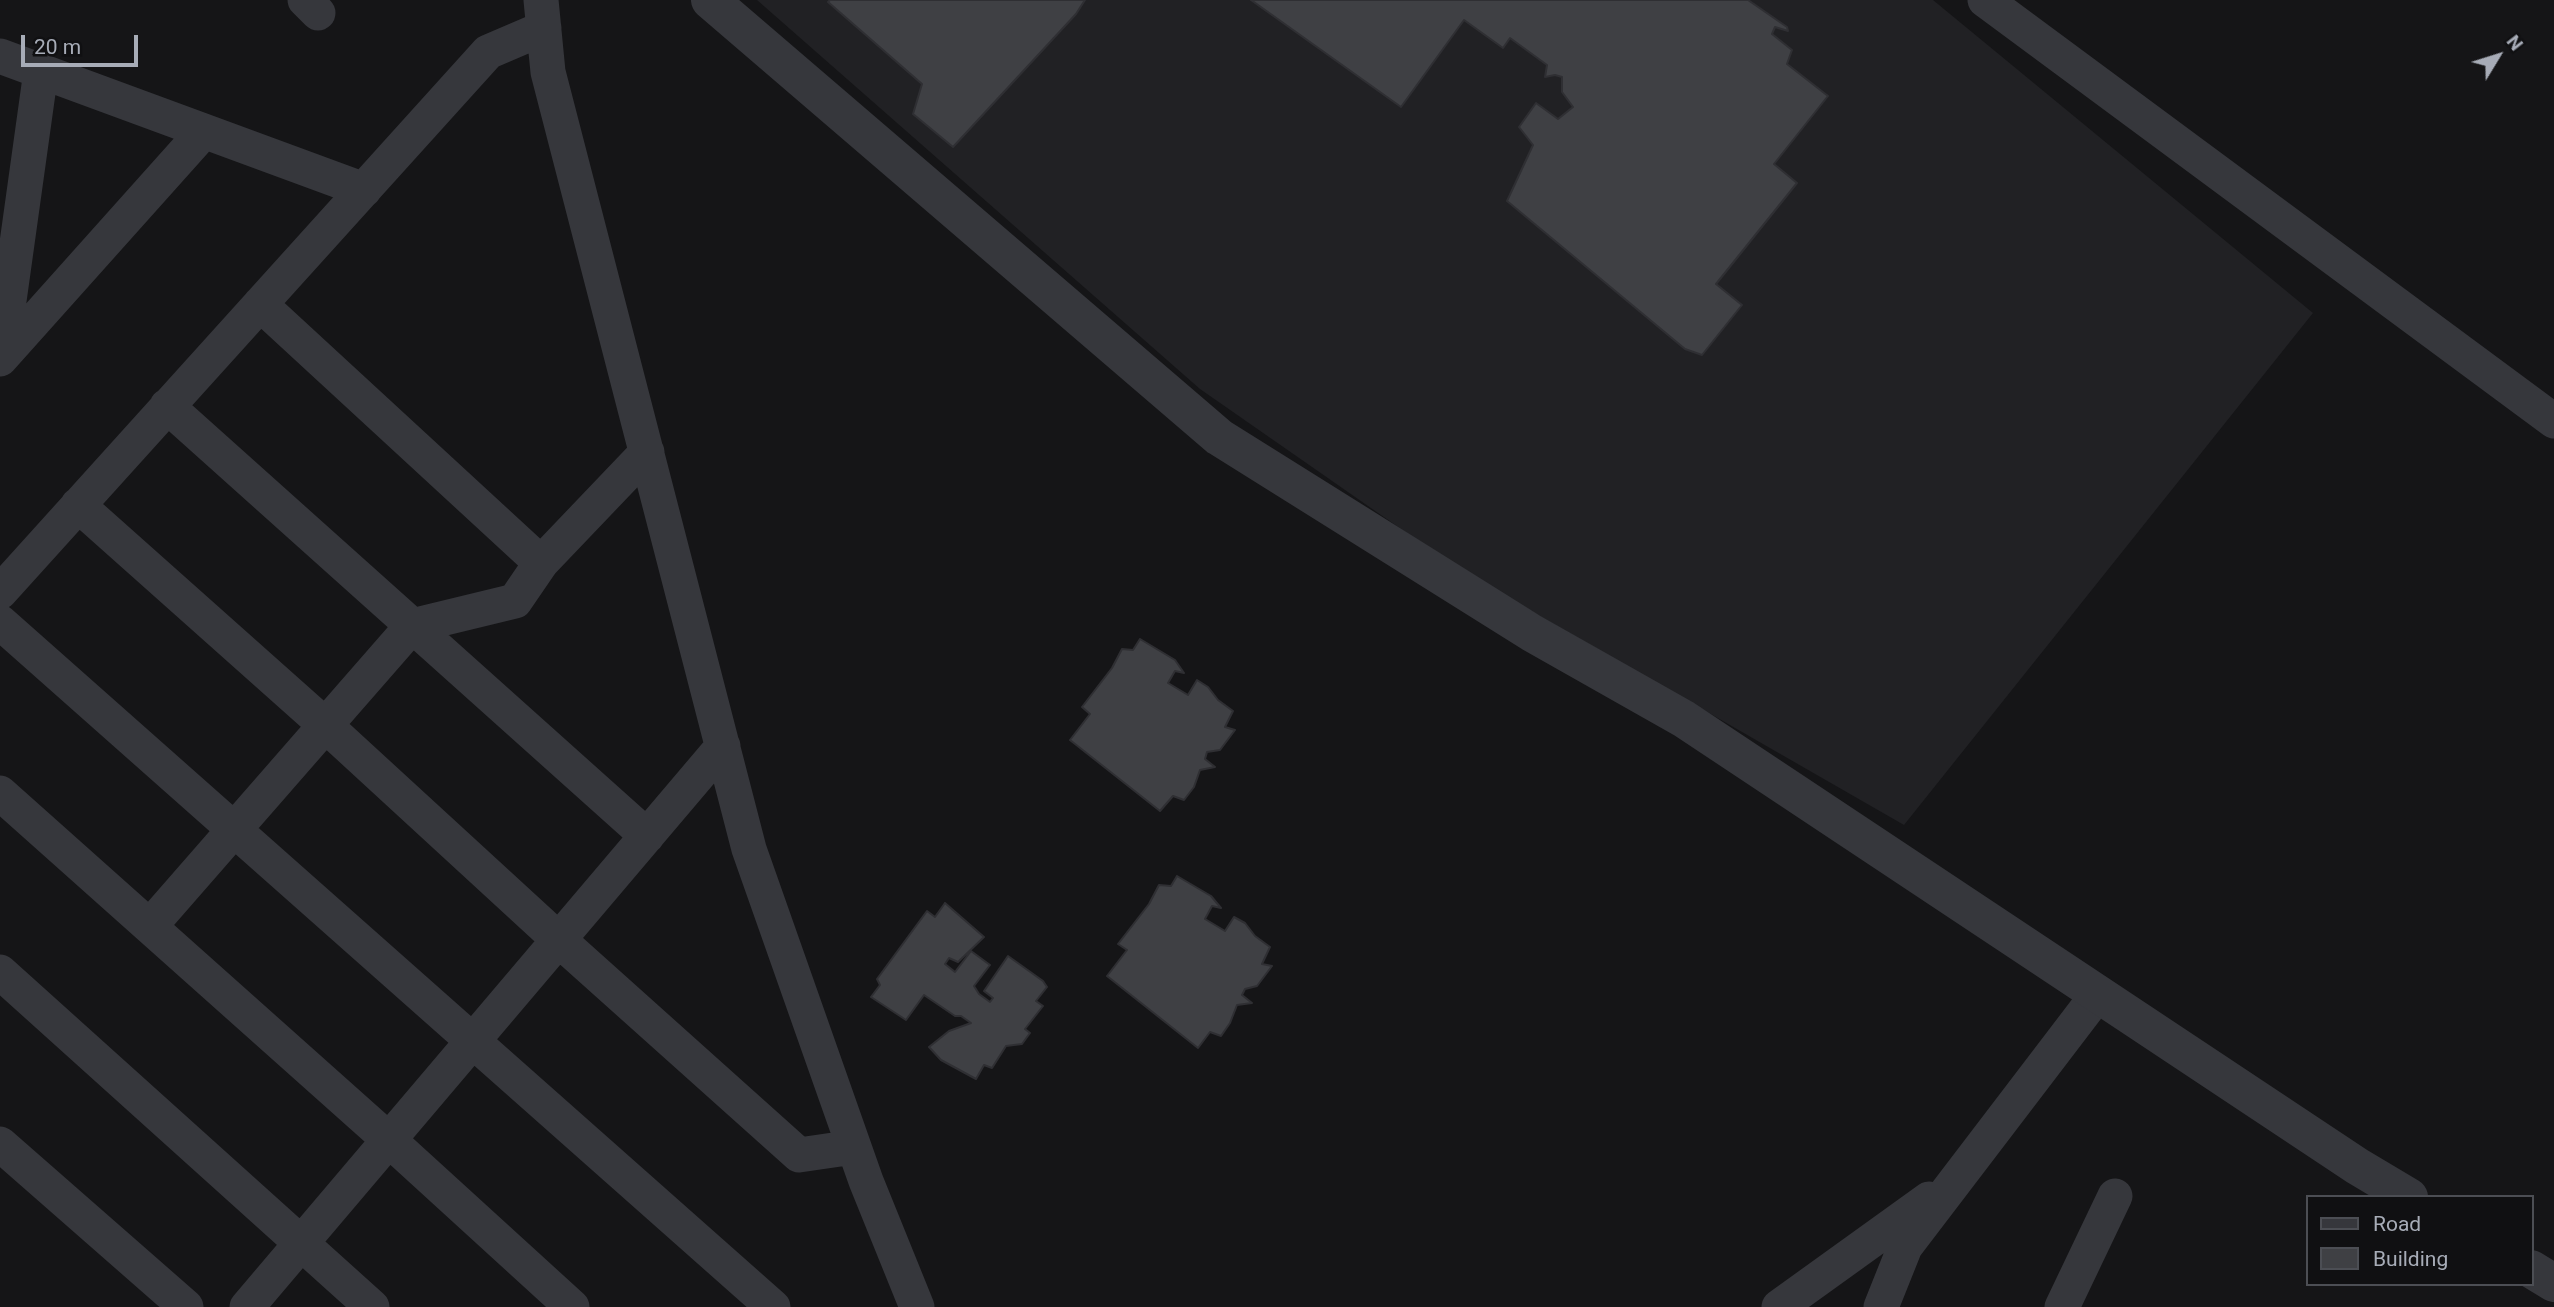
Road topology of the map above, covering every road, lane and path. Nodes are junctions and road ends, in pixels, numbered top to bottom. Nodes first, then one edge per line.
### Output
1 (710, 0) edge
2 (1985, 0) edge
3 (542, 14) edge
4 (0, 56) edge
5 (41, 71) junction
6 (204, 131) junction
7 (364, 190) junction
8 (260, 304) junction
9 (1, 358) edge
10 (167, 406) junction
11 (2554, 421) edge
12 (647, 452) junction
13 (78, 505) junction
14 (541, 563) junction
15 (0, 592) edge
16 (0, 622) edge
17 (412, 625) junction
18 (324, 725) junction
19 (723, 747) junction
20 (0, 793) edge
21 (233, 830) junction
22 (647, 836) junction
23 (150, 926) junction
24 (559, 940) junction
25 (0, 972) edge
26 (2098, 994) junction
27 (473, 1041) junction
28 (389, 1140) junction
29 (0, 1144) edge
30 (854, 1147) junction
31 (1957, 1179) junction
32 (2406, 1195) edge
33 (2115, 1196) dead end
34 (301, 1243) junction
35 (2533, 1270) edge
36 (2554, 1283) edge
37 (186, 1307) edge
38 (247, 1307) edge
39 (372, 1307) edge
40 (572, 1307) edge
41 (773, 1307) edge
42 (917, 1307) edge
43 (1779, 1307) edge
44 (1881, 1307) edge
45 (2062, 1307) edge

1 - 26 street
2 - 11 street
3 - 7 street
3 - 12 street
4 - 5 street
5 - 6 street
5 - 9 street
6 - 7 street
6 - 9 street
7 - 8 street
8 - 10 street
8 - 14 street
10 - 13 street
10 - 17 street
12 - 14 street
12 - 19 street
13 - 15 street
13 - 18 street
14 - 17 street
16 - 21 street
17 - 18 street
17 - 22 street
18 - 21 street
18 - 24 street
19 - 22 street
19 - 30 street
20 - 23 street
21 - 23 street
21 - 27 street
22 - 24 street
23 - 28 street
24 - 27 street
24 - 30 street
25 - 34 street
26 - 31 street
26 - 32 street
27 - 28 street
27 - 41 street
28 - 34 street
28 - 40 street
29 - 37 street
30 - 42 street
31 - 43 street
31 - 44 street
33 - 45 street
34 - 38 street
34 - 39 street
35 - 36 street

